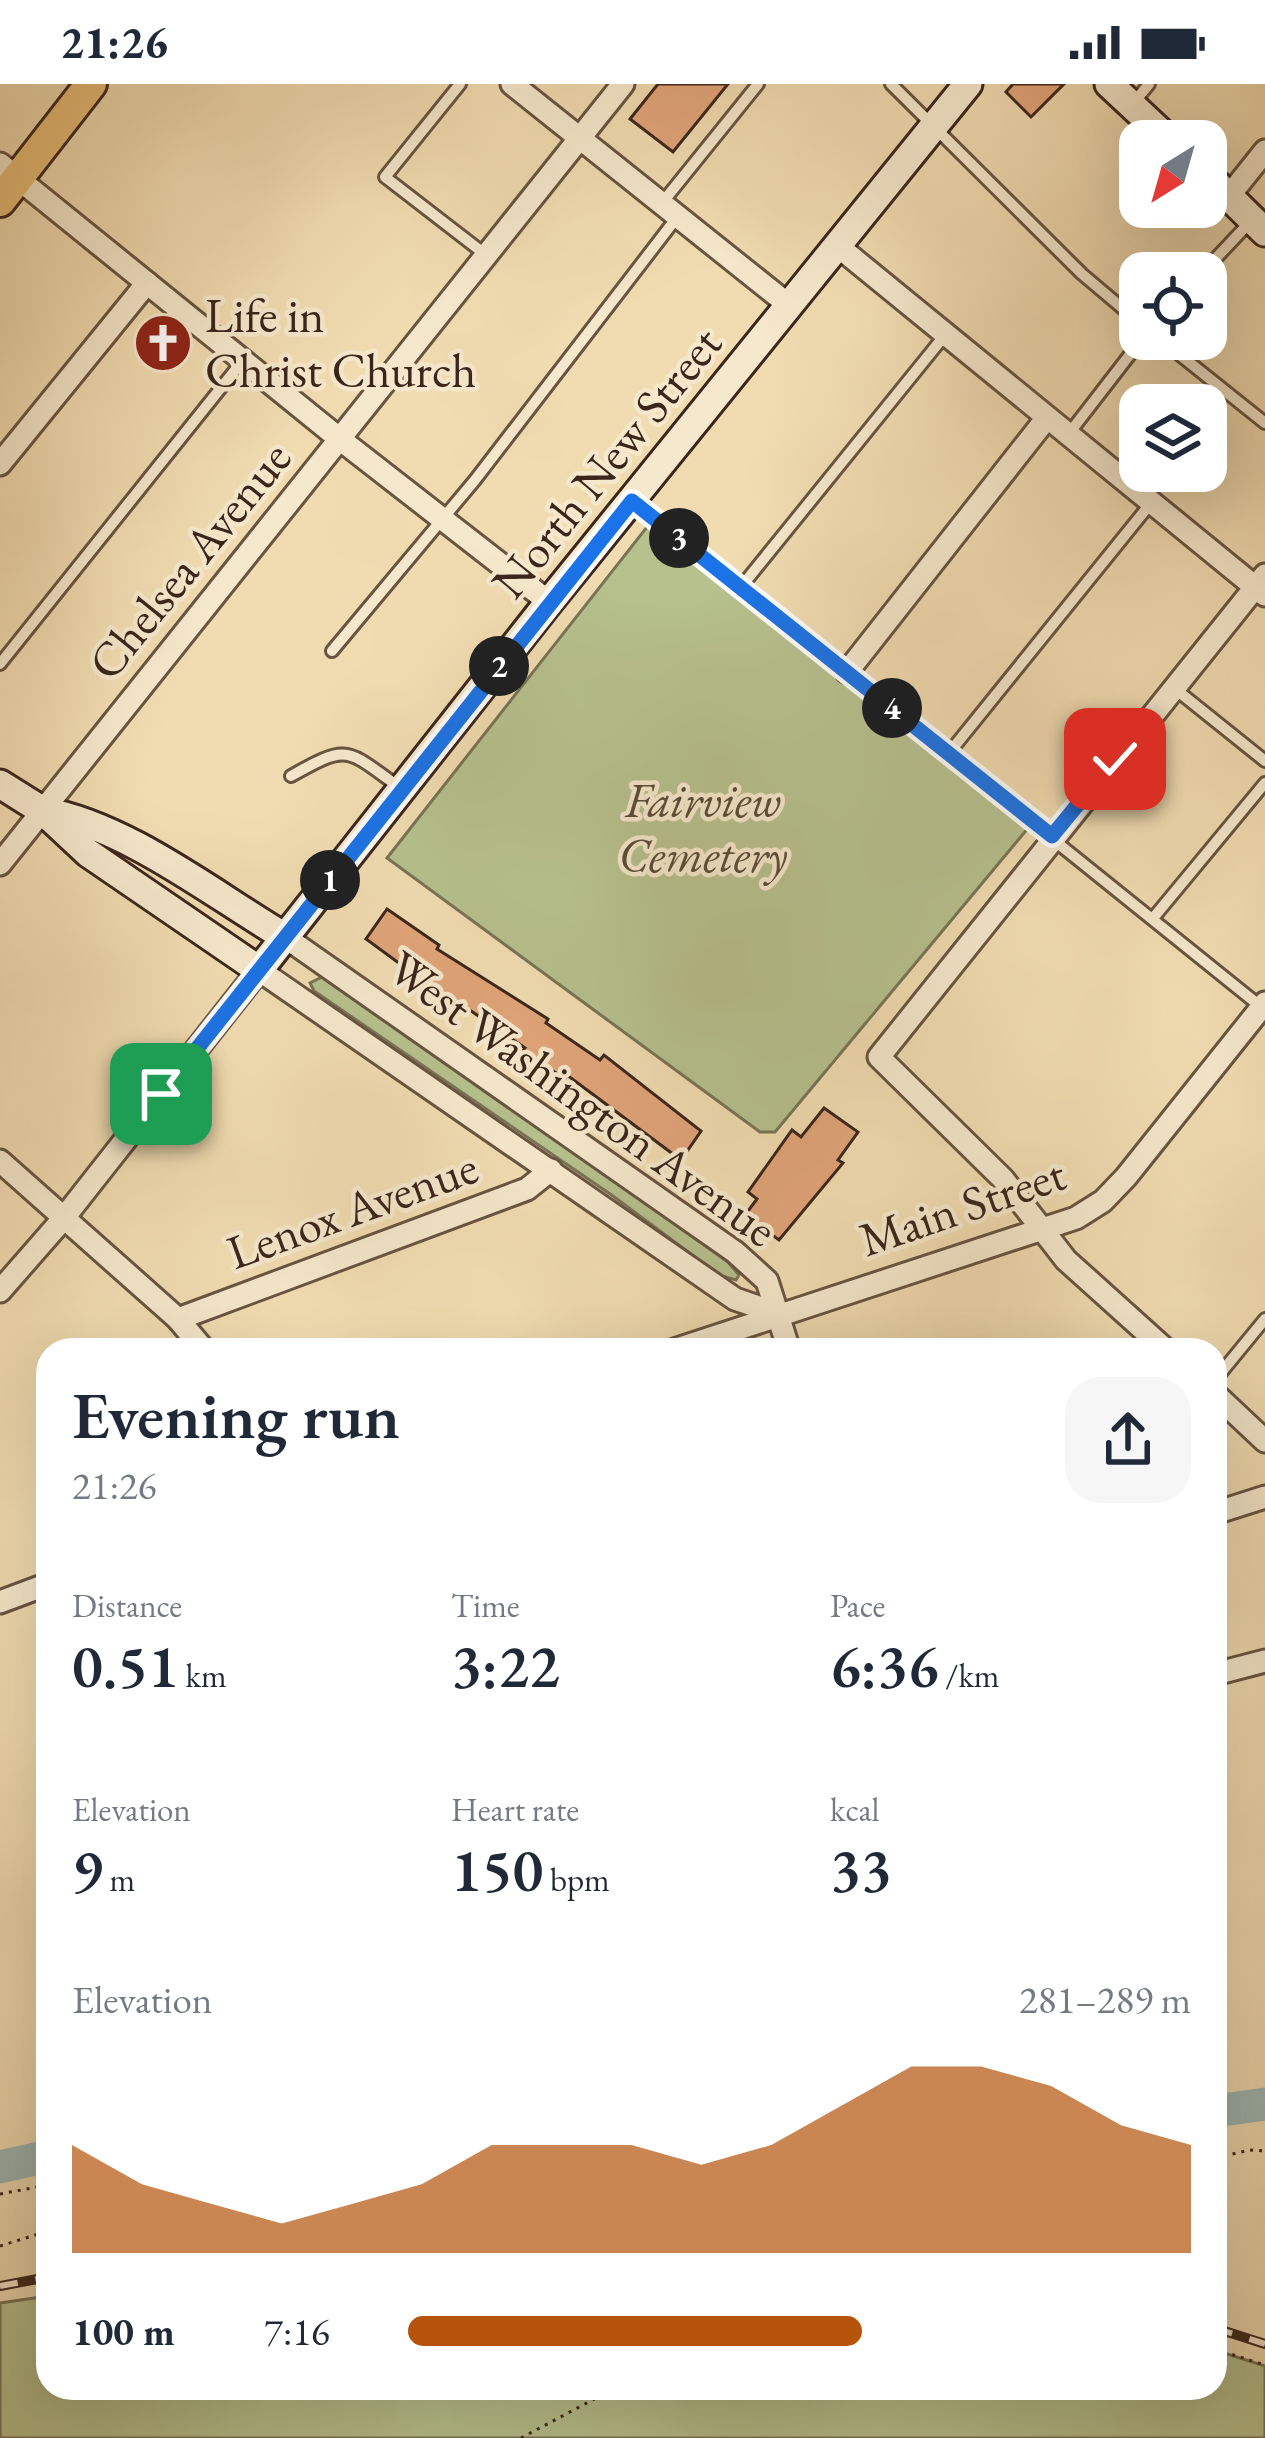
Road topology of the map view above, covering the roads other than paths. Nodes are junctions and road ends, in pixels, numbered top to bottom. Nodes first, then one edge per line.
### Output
1 (91, 84) edge
2 (460, 84) edge
3 (512, 84) edge
4 (622, 84) edge
5 (758, 84) edge
6 (891, 84) edge
7 (968, 84) edge
8 (1109, 84) edge
9 (1140, 95) edge
10 (933, 126) junction
11 (579, 137) junction
12 (1265, 151) edge
13 (6, 181) edge
14 (1229, 196) joint
15 (670, 209) junction
16 (1259, 225) edge
17 (839, 247) junction
18 (1227, 252) edge
19 (486, 255) junction
20 (147, 283) junction
21 (1119, 305) edge
22 (790, 306) junction
23 (945, 335) junction
24 (244, 359) junction
25 (1126, 360) edge
26 (1186, 360) edge
27 (1046, 419) junction
28 (1265, 423) edge
29 (1067, 436) junction
30 (340, 440) junction
31 (0, 464) edge
32 (632, 501) junction
33 (1151, 503) junction
34 (442, 517) junction
35 (1262, 586) edge
36 (740, 587) junction
37 (549, 602) junction
38 (332, 651) dead end
39 (0, 664) edge
40 (847, 672) junction
41 (1173, 688) junction
42 (949, 753) junction
43 (1265, 761) edge
44 (291, 776) dead end
45 (1265, 783) edge
46 (0, 784) edge
47 (402, 789) junction
48 (43, 811) junction
49 (1052, 836) junction
50 (0, 864) edge
51 (1154, 917) junction
52 (285, 938) junction
53 (259, 970) junction
54 (1263, 1005) edge
55 (0, 1161) edge
56 (551, 1170) junction
57 (63, 1219) junction
58 (1043, 1226) junction
59 (0, 1291) edge
60 (776, 1313) junction
61 (178, 1319) junction
62 (1265, 1319) edge
63 (194, 1338) edge
64 (707, 1338) edge
65 (785, 1338) edge
66 (1153, 1338) edge
67 (1227, 1365) edge
68 (1227, 1405) edge
69 (1265, 1441) edge
70 (1265, 1497) edge
71 (1227, 1509) edge
72 (36, 1588) edge
73 (0, 1602) edge
74 (1265, 1660) edge
75 (1227, 1671) edge

1 - 13 main road
2 - 19 lane
3 - 11 street
4 - 11 street, Chelsea Avenue
5 - 15 lane
6 - 10 lane
7 - 10 street, North New Street
8 - 9 street
10 - 17 street, North New Street
10 - 21 lane
11 - 15 street
11 - 19 street, Chelsea Avenue
12 - 14 street
13 - 20 street
14 - 16 street
15 - 22 street
15 - 34 lane
16 - 18 lane
17 - 22 street, North New Street
17 - 23 street
19 - 30 street, Chelsea Avenue
20 - 24 street
20 - 31 street
22 - 32 street, North New Street
23 - 27 street
23 - 36 lane
24 - 30 street
24 - 39 lane
25 - 29 lane
26 - 28 lane
27 - 29 street
27 - 40 street
29 - 33 street
30 - 34 street
30 - 48 street, Chelsea Avenue
32 - 36 lane
32 - 37 street, North New Street
33 - 35 street
33 - 42 lane
34 - 37 street
34 - 38 lane
35 - 41 street
36 - 40 lane
37 - 47 street, North New Street
40 - 42 lane
41 - 43 lane
41 - 49 street
42 - 49 lane
44 - 47 lane
45 - 51 lane
46 - 48 street
47 - 52 street, North New Street
48 - 50 street, Chelsea Avenue
48 - 52 street
48 - 53 street
49 - 51 lane
49 - 58 street
51 - 54 lane
52 - 53 street, North New Street
52 - 60 street, West Washington Avenue
53 - 56 street, West Washington Avenue
53 - 57 street, North New Street
54 - 58 street, Main Street
55 - 57 street
56 - 60 street, West Washington Avenue
56 - 61 street, Lenox Avenue
57 - 59 street, North New Street
57 - 61 street
58 - 60 street, Main Street
58 - 66 street
60 - 64 street, Main Street
60 - 65 street
61 - 63 street
62 - 67 lane
68 - 69 street
70 - 71 street
72 - 73 street
74 - 75 street

